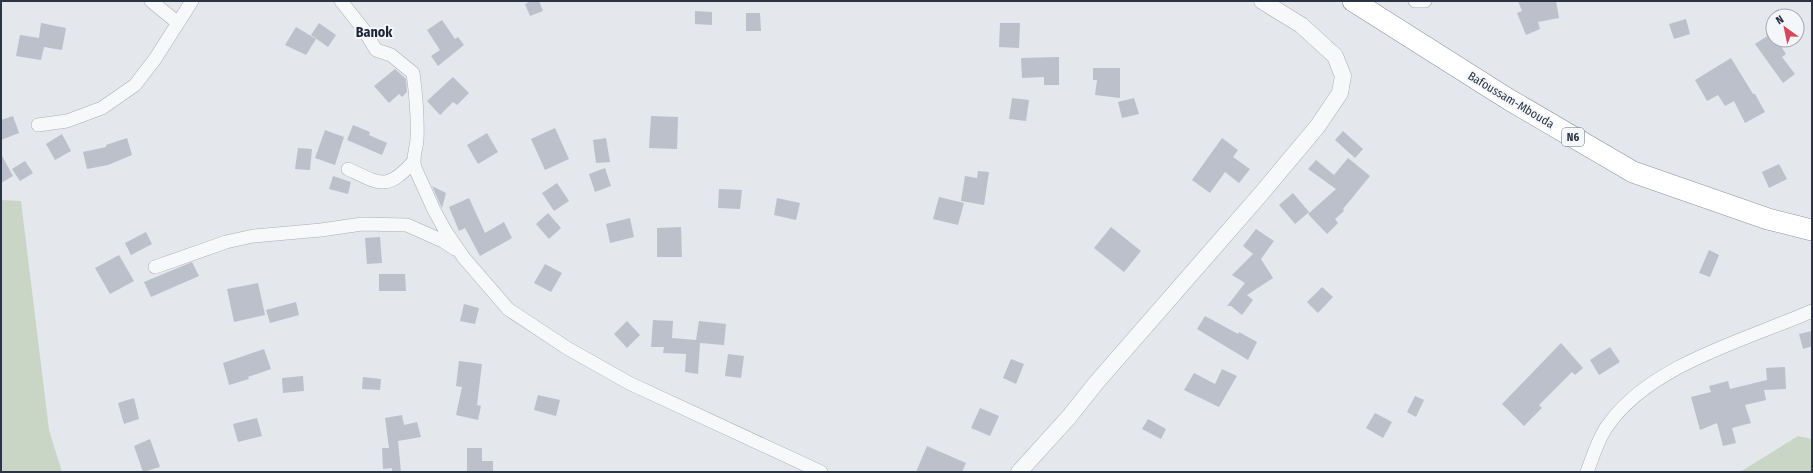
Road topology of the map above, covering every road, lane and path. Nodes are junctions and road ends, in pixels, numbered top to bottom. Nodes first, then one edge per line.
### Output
1 (151, 1) edge
2 (192, 1) edge
3 (341, 1) edge
4 (1262, 1) edge
5 (1353, 1) edge
6 (1415, 1) edge
7 (1425, 1) edge
8 (178, 23) junction
9 (38, 125) dead end
10 (413, 162) junction
11 (348, 169) dead end
12 (1812, 230) edge
13 (461, 254) junction
14 (155, 267) dead end
15 (1812, 311) edge
16 (821, 472) edge
17 (1019, 472) edge
18 (1587, 472) edge

1 - 8 street
2 - 8 street
3 - 10 street
4 - 17 street
5 - 12 highway, Bafoussam-Mbouda / N6
6 - 7 street
8 - 9 street
10 - 11 street
10 - 13 street
13 - 14 street
13 - 16 street
15 - 18 street

